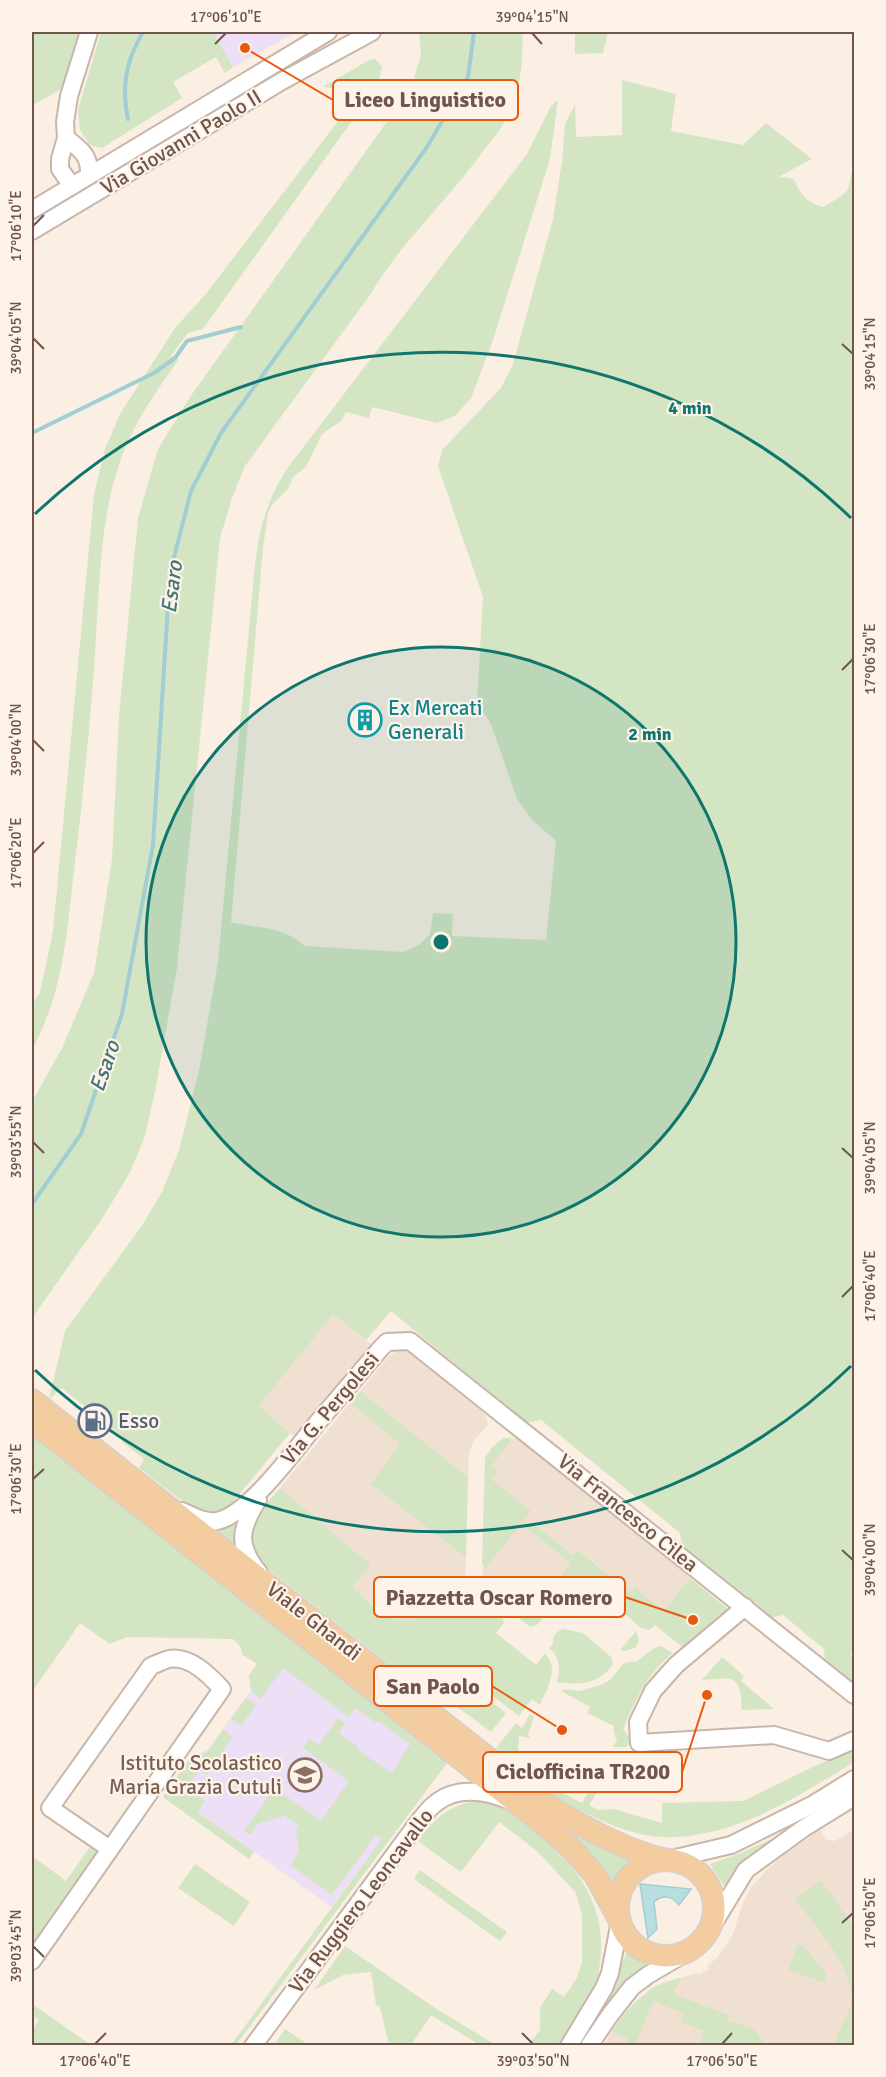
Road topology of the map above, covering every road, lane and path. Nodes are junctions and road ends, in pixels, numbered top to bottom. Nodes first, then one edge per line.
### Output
1 (89, 32) edge
2 (372, 32) edge
3 (325, 34) edge
4 (66, 138) junction
5 (80, 181) junction
6 (87, 198) junction
7 (32, 210) edge
8 (32, 231) edge
9 (398, 1341) joint
10 (32, 1400) edge
11 (32, 1421) edge
12 (267, 1484) junction
13 (143, 1497) junction
14 (288, 1601) junction
15 (745, 1606) junction
16 (855, 1695) edge
17 (855, 1740) edge
18 (855, 1779) edge
19 (855, 1797) edge
20 (523, 1807) junction
21 (110, 1849) junction
22 (667, 1860) junction
23 (620, 1921) junction
24 (709, 1931) junction
25 (694, 1948) junction
26 (32, 1961) edge
27 (253, 2046) edge
28 (569, 2046) edge
29 (589, 2046) edge

1 - 4 street
2 - 6 street, Via Giovanni Paolo II
3 - 5 street, Via Giovanni Paolo II
4 - 5 street
4 - 5 street
5 - 6 street
5 - 7 street, Via Giovanni Paolo II
6 - 8 street, Via Giovanni Paolo II
9 - 12 street, Via G. Pergolesi
9 - 15 street, Via Francesco Cilea
10 - 13 main road, Viale Ghandi
11 - 13 main road, Viale Ghandi
12 - 13 street
12 - 14 street
13 - 14 main road, Viale Ghandi
13 - 20 main road, Viale Ghandi
14 - 22 main road, Viale Ghandi
15 - 16 street, Via Francesco Cilea
15 - 17 street
18 - 22 street
19 - 24 street
20 - 23 main road, Viale Ghandi
20 - 27 street, Via Ruggiero Leoncavallo
21 - 21 street
21 - 26 street
22 - 23 main road
22 - 24 main road
23 - 25 main road
23 - 28 street
24 - 25 main road
25 - 29 street

